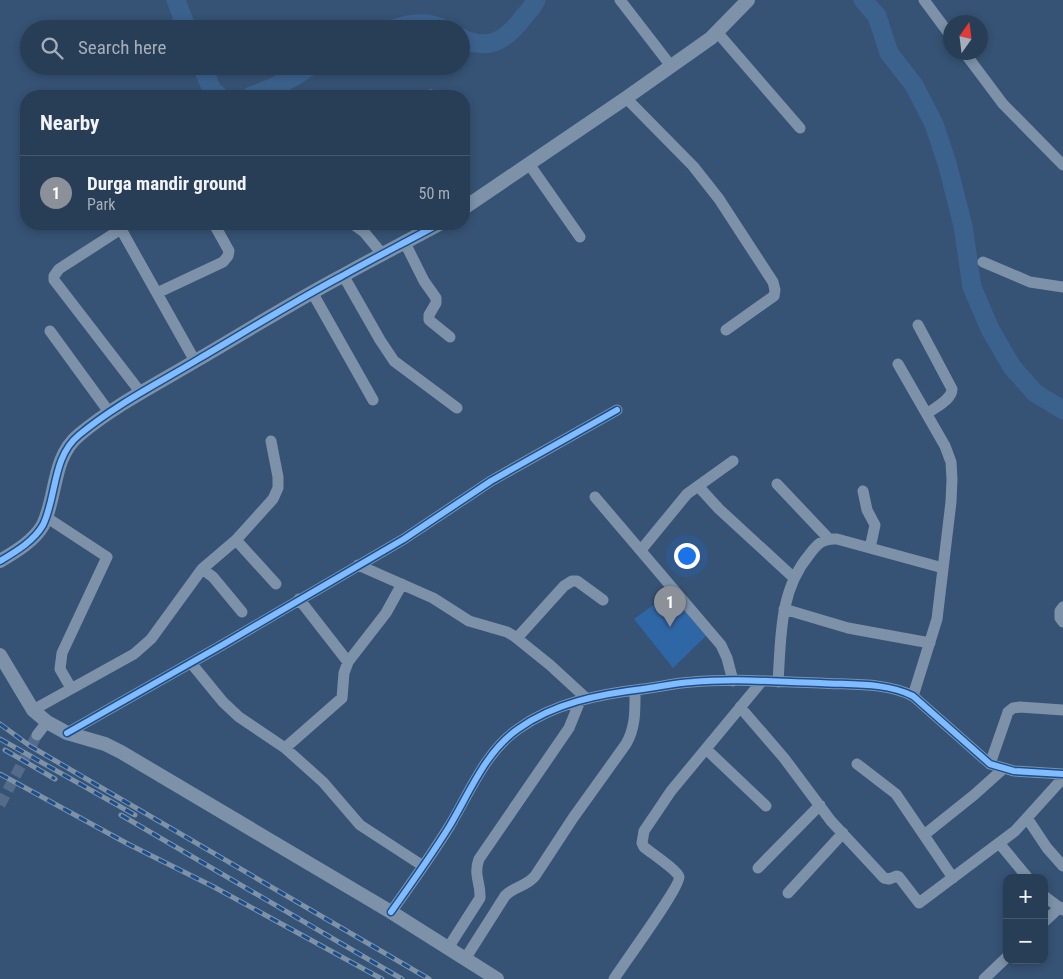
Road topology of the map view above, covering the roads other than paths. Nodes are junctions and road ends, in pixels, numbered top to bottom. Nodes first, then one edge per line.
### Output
1 (620, 0) edge
2 (748, 0) edge
3 (924, 0) edge
4 (943, 26) edge
5 (717, 32) junction
6 (970, 60) edge
7 (671, 66) junction
8 (626, 98) junction
9 (800, 128) dead end
10 (529, 164) junction
11 (1063, 165) edge
12 (470, 204) edge
13 (114, 230) edge
14 (122, 230) edge
15 (217, 230) edge
16 (361, 230) edge
17 (428, 230) edge
18 (580, 237) dead end
19 (404, 243) junction
20 (383, 255) junction
21 (983, 262) dead end
22 (343, 275) junction
23 (1063, 287) edge
24 (312, 292) junction
25 (157, 294) junction
26 (918, 325) dead end
27 (726, 330) dead end
28 (50, 331) dead end
29 (450, 337) dead end
30 (195, 361) junction
31 (898, 364) dead end
32 (141, 393) junction
33 (373, 400) dead end
34 (458, 408) dead end
35 (617, 410) dead end
36 (109, 412) junction
37 (927, 414) junction
38 (270, 441) dead end
39 (733, 461) dead end
40 (777, 484) dead end
41 (698, 486) junction
42 (863, 491) dead end
43 (595, 497) dead end
44 (46, 517) junction
45 (829, 538) junction
46 (236, 540) junction
47 (870, 548) junction
48 (641, 550) junction
49 (0, 562) edge
50 (358, 565) junction
51 (943, 568) junction
52 (202, 569) junction
53 (794, 578) junction
54 (276, 584) dead end
55 (402, 584) junction
56 (299, 599) junction
57 (603, 600) dead end
58 (1063, 607) edge
59 (784, 609) junction
60 (242, 612) dead end
61 (1063, 622) edge
62 (517, 638) junction
63 (930, 643) junction
64 (0, 656) edge
65 (348, 662) junction
66 (191, 663) junction
67 (733, 681) junction
68 (762, 682) junction
69 (778, 682) junction
70 (71, 688) junction
71 (634, 690) junction
72 (913, 696) junction
73 (584, 700) junction
74 (740, 707) junction
75 (33, 710) junction
76 (1063, 710) edge
77 (47, 722) junction
78 (67, 732) junction
79 (37, 735) tunnel mouth
80 (285, 748) junction
81 (706, 749) junction
82 (857, 764) dead end
83 (990, 764) junction
84 (1003, 769) junction
85 (1063, 776) edge
86 (820, 805) junction
87 (766, 806) dead end
88 (1027, 818) junction
89 (843, 833) junction
90 (924, 835) junction
91 (999, 843) junction
92 (423, 866) junction
93 (1063, 866) edge
94 (758, 868) dead end
95 (1025, 874) edge
96 (953, 878) junction
97 (788, 893) dead end
98 (1048, 899) edge
99 (1061, 909) edge
100 (391, 912) junction
101 (1048, 919) edge
102 (448, 948) junction
103 (465, 959) junction
104 (1003, 961) edge
105 (497, 979) edge
106 (614, 979) edge
107 (984, 979) edge

1 - 7 street
2 - 5 street
3 - 4 street
5 - 7 street
5 - 9 street
6 - 11 street
7 - 8 street
8 - 10 street
8 - 27 street
10 - 12 street
10 - 18 street
13 - 32 street
14 - 25 street
15 - 25 street
16 - 20 street
17 - 19 street
19 - 20 street
19 - 29 street
20 - 22 street
21 - 23 street
22 - 24 street
22 - 34 street
24 - 30 street
24 - 33 street
25 - 30 street
26 - 37 street
28 - 36 street
30 - 32 street
31 - 37 street
32 - 36 street
35 - 50 street
36 - 44 street
37 - 51 street
38 - 46 street
39 - 41 street
40 - 45 street
41 - 48 street
41 - 53 street
42 - 47 street
43 - 48 street
44 - 49 street
44 - 70 street
45 - 47 street
45 - 53 street
46 - 52 street
46 - 54 street
47 - 51 street
48 - 67 street
50 - 55 street
50 - 56 street
51 - 63 street
52 - 60 street
52 - 70 street
53 - 59 street
55 - 62 street
55 - 65 street
56 - 65 street
56 - 66 street
57 - 62 street
58 - 61 street
59 - 63 street
59 - 69 street
62 - 73 street
63 - 72 street
64 - 75 street
65 - 80 street
66 - 78 street
66 - 80 street
67 - 68 street
67 - 71 street
68 - 69 street
68 - 74 street
69 - 72 street
70 - 75 street
71 - 73 street
71 - 103 street
72 - 83 street
73 - 92 street
73 - 102 street
74 - 81 street
74 - 86 street
75 - 77 street
76 - 83 street
77 - 78 street
77 - 79 street
78 - 100 street
80 - 92 street
81 - 87 street
81 - 106 street
82 - 90 street
83 - 84 street
84 - 85 street
84 - 90 street
85 - 88 street
86 - 89 street
86 - 94 street
88 - 91 street
88 - 93 street
89 - 96 street
89 - 97 street
90 - 96 street
91 - 95 street
91 - 96 street
92 - 100 street
98 - 99 street
99 - 101 street
100 - 102 street
102 - 103 street
103 - 105 street
104 - 107 street

